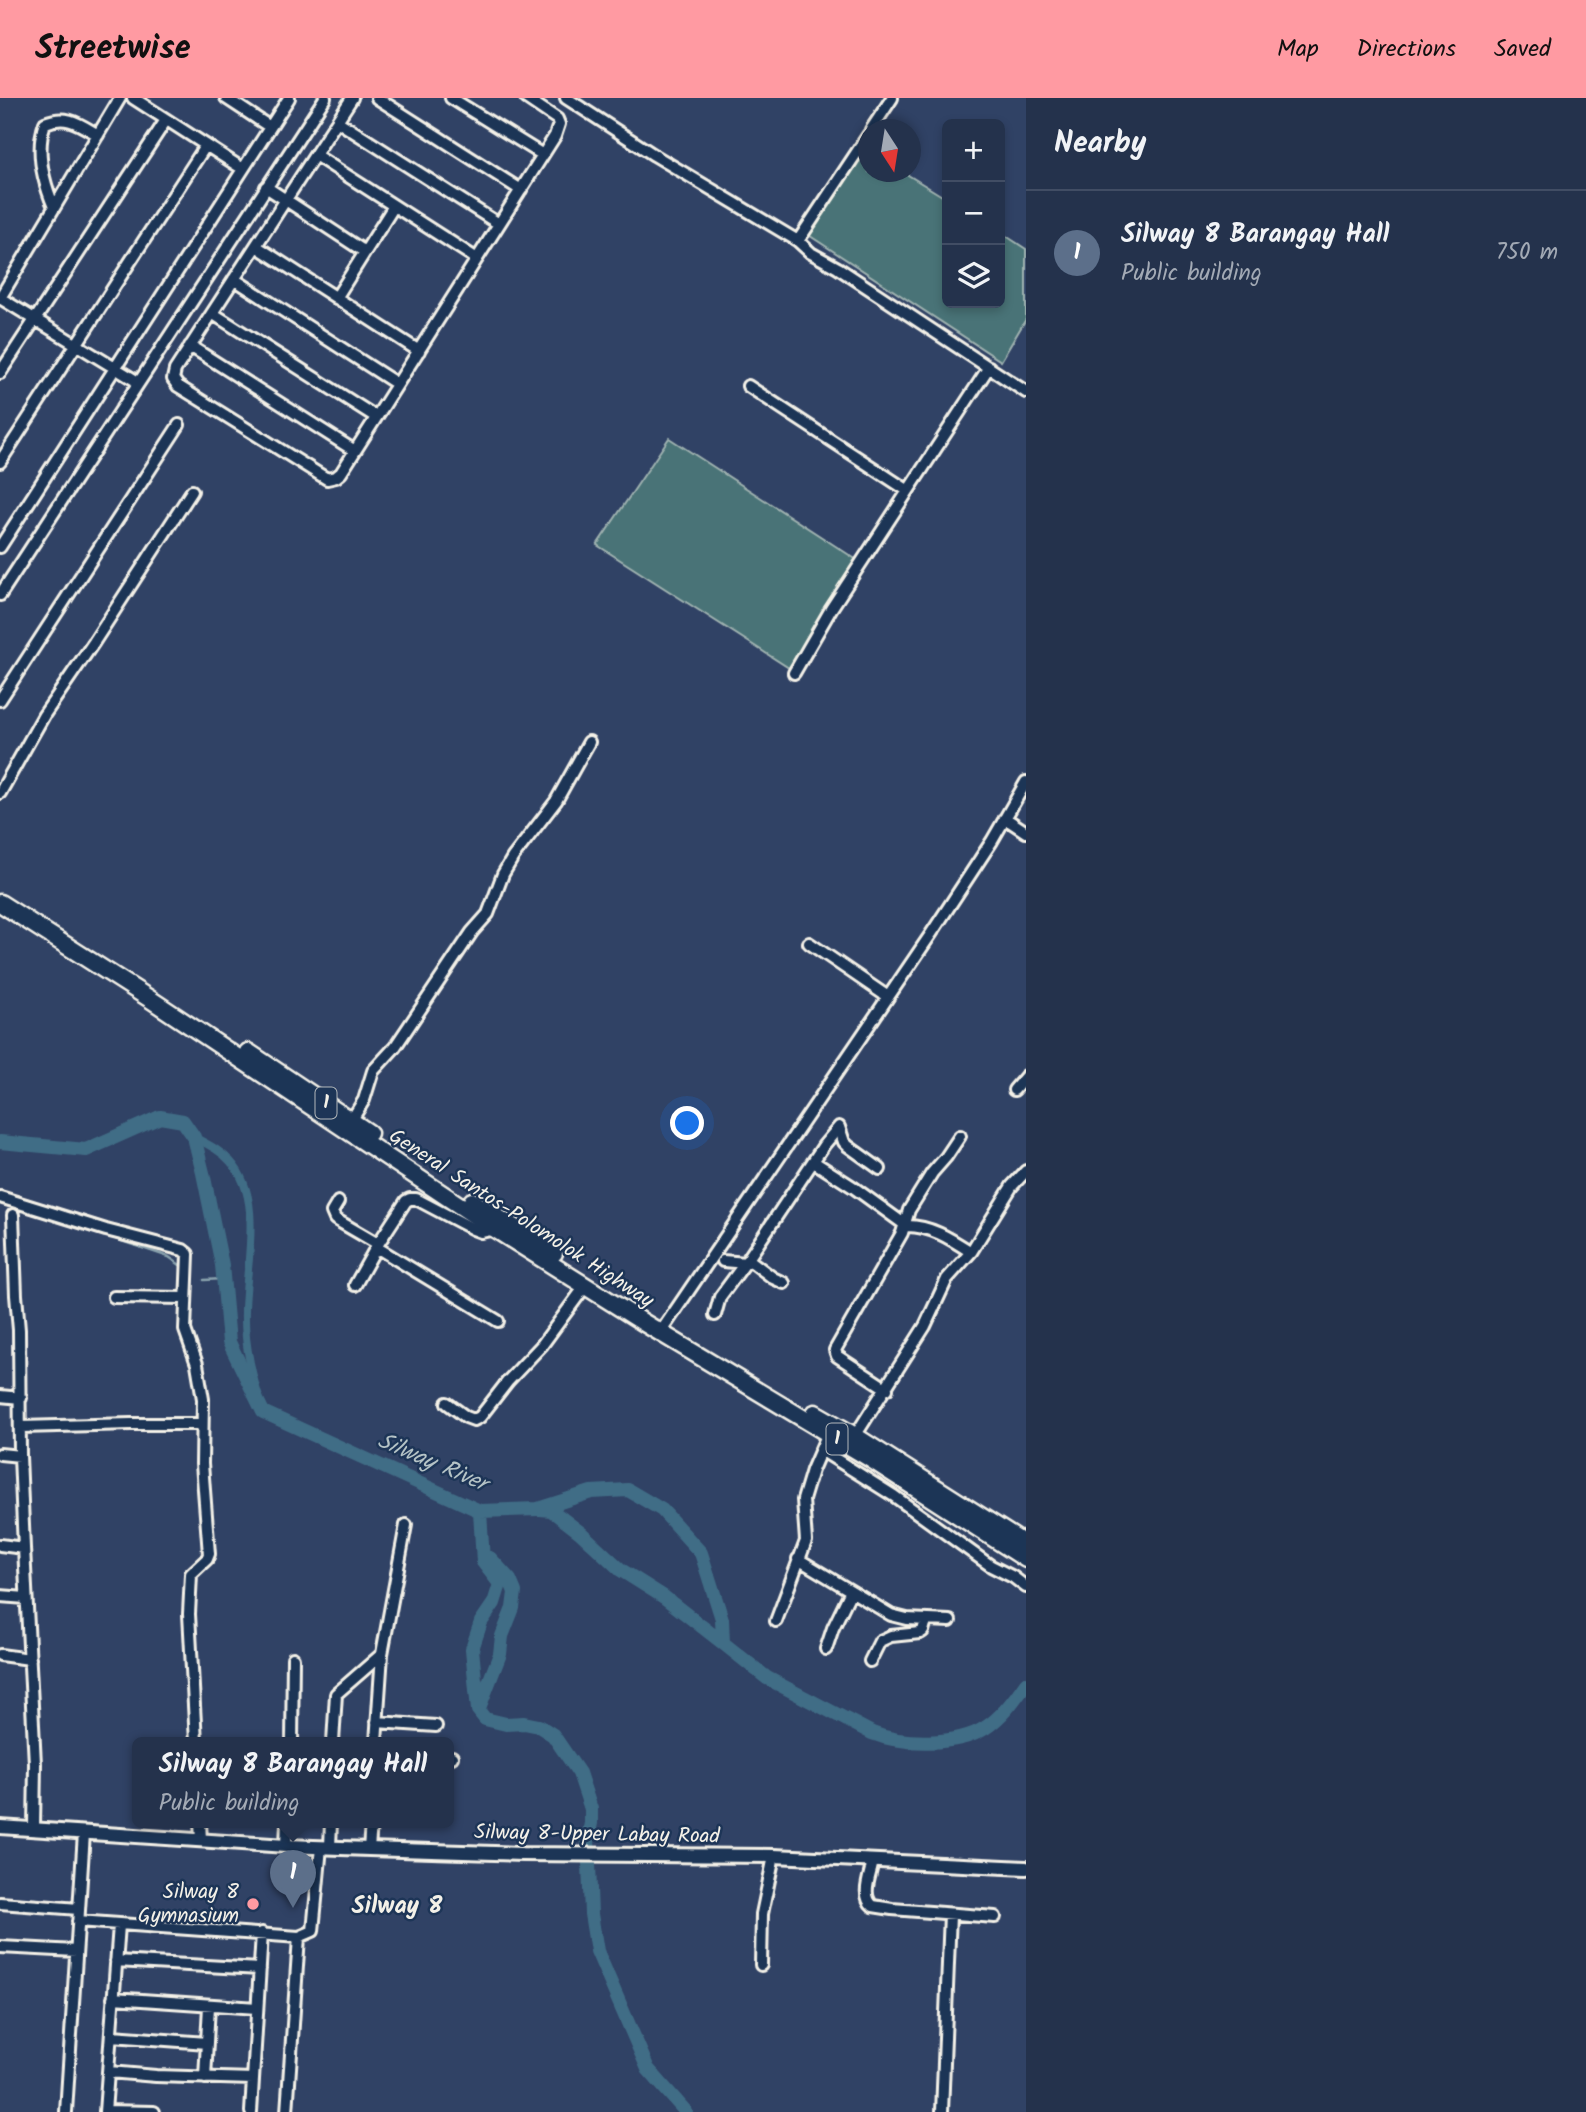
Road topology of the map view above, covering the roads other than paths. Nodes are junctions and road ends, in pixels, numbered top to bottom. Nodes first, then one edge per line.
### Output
1 (120, 98) edge
2 (132, 98) edge
3 (226, 98) edge
4 (289, 98) edge
5 (325, 98) edge
6 (352, 98) edge
7 (377, 98) edge
8 (451, 98) edge
9 (526, 98) edge
10 (566, 98) edge
11 (892, 98) edge
12 (878, 119) edge
13 (166, 120) junction
14 (337, 121) junction
15 (270, 127) junction
16 (98, 135) junction
17 (205, 145) junction
18 (858, 150) edge
19 (315, 155) junction
20 (543, 155) junction
21 (243, 169) junction
22 (266, 187) junction
23 (521, 190) junction
24 (286, 200) junction
25 (394, 206) junction
26 (54, 207) junction
27 (499, 225) junction
28 (798, 241) junction
29 (256, 246) junction
30 (365, 252) junction
31 (477, 259) junction
32 (234, 279) junction
33 (336, 298) junction
34 (212, 313) junction
35 (35, 319) junction
36 (76, 344) junction
37 (190, 346) junction
38 (419, 351) junction
39 (989, 367) junction
40 (115, 368) junction
41 (0, 373) edge
42 (138, 382) junction
43 (397, 384) junction
44 (748, 387) dead end
45 (1026, 392) edge
46 (376, 417) junction
47 (180, 425) dead end
48 (355, 452) junction
49 (0, 462) edge
50 (907, 490) junction
51 (192, 491) dead end
52 (0, 547) edge
53 (0, 595) edge
54 (794, 673) dead end
55 (0, 700) edge
56 (589, 742) dead end
57 (1026, 784) edge
58 (0, 793) edge
59 (1005, 818) junction
60 (1026, 832) edge
61 (0, 893) edge
62 (0, 903) edge
63 (810, 943) dead end
64 (888, 997) junction
65 (1026, 1076) edge
66 (1014, 1090) dead end
67 (351, 1121) junction
68 (960, 1136) dead end
69 (814, 1162) junction
70 (880, 1170) dead end
71 (1026, 1171) edge
72 (0, 1197) edge
73 (338, 1202) dead end
74 (13, 1215) dead end
75 (905, 1225) junction
76 (495, 1229) junction
77 (377, 1246) junction
78 (971, 1252) junction
79 (723, 1261) dead end
80 (747, 1261) junction
81 (785, 1283) dead end
82 (355, 1285) dead end
83 (586, 1285) junction
84 (114, 1297) dead end
85 (186, 1298) junction
86 (715, 1315) dead end
87 (498, 1321) dead end
88 (662, 1329) junction
89 (887, 1389) junction
90 (0, 1396) edge
91 (21, 1398) junction
92 (447, 1403) dead end
93 (201, 1424) junction
94 (21, 1427) junction
95 (828, 1433) junction
96 (855, 1436) junction
97 (821, 1450) junction
98 (0, 1454) edge
99 (20, 1456) junction
100 (406, 1525) dead end
101 (0, 1545) edge
102 (1026, 1545) edge
103 (24, 1548) junction
104 (798, 1559) junction
105 (1026, 1559) edge
106 (1026, 1587) edge
107 (851, 1591) junction
108 (0, 1596) edge
109 (26, 1598) junction
110 (776, 1620) dead end
111 (926, 1620) junction
112 (950, 1621) dead end
113 (826, 1649) dead end
114 (382, 1654) junction
115 (0, 1656) edge
116 (293, 1658) dead end
117 (30, 1659) junction
118 (870, 1661) dead end
119 (377, 1721) junction
120 (436, 1726) dead end
121 (196, 1737) edge
122 (292, 1737) edge
123 (333, 1737) edge
124 (376, 1737) edge
125 (0, 1827) edge
126 (34, 1828) junction
127 (200, 1828) edge
128 (287, 1828) edge
129 (330, 1828) edge
130 (371, 1828) edge
131 (84, 1833) junction
132 (201, 1840) junction
133 (286, 1846) junction
134 (325, 1847) junction
135 (369, 1849) junction
136 (775, 1856) junction
137 (873, 1860) junction
138 (1026, 1868) edge
139 (0, 1903) edge
140 (79, 1909) junction
141 (950, 1914) junction
142 (995, 1917) dead end
143 (78, 1921) junction
144 (119, 1925) junction
145 (262, 1933) junction
146 (299, 1937) junction
147 (0, 1947) edge
148 (76, 1951) junction
149 (116, 1961) junction
150 (761, 1965) dead end
151 (260, 1969) junction
152 (113, 1998) junction
153 (209, 2006) junction
154 (257, 2008) junction
155 (112, 2036) junction
156 (207, 2043) junction
157 (109, 2072) junction
158 (205, 2078) junction
159 (253, 2079) junction
160 (105, 2111) edge
161 (66, 2112) edge
162 (154, 2112) edge
163 (251, 2112) edge
164 (287, 2112) edge
165 (942, 2112) edge

1 - 16 street
2 - 13 street
3 - 15 street
4 - 15 street
5 - 22 street
6 - 14 street
7 - 23 street
8 - 20 street
9 - 20 street
10 - 28 street
11 - 12 street
13 - 17 street
13 - 35 street
14 - 19 street
14 - 27 street
15 - 21 street
16 - 26 street
16 - 26 street
17 - 21 street
17 - 36 street
18 - 28 street
19 - 24 street
19 - 25 street
20 - 23 street
21 - 40 street
22 - 24 street
22 - 42 street
23 - 27 street
24 - 29 street
24 - 30 street
25 - 30 street
25 - 31 street
26 - 35 street
27 - 31 street
28 - 39 street
29 - 32 street
29 - 33 street
30 - 33 street
31 - 38 street
32 - 34 street
32 - 43 street
33 - 38 street
34 - 37 street
34 - 46 street
35 - 36 street
35 - 41 street
36 - 40 street
36 - 49 street
37 - 48 street
37 - 48 street
38 - 43 street
39 - 45 street
39 - 50 street
40 - 42 street
40 - 52 street
42 - 53 street
43 - 46 street
44 - 50 street
46 - 48 street
47 - 55 street
50 - 54 street
51 - 58 street
56 - 67 street
57 - 59 street
59 - 60 street
59 - 64 street
61 - 67 highway, 1
62 - 76 highway, General Santos-Polomolok Highway / 1
63 - 64 street
64 - 88 street
65 - 66 street
67 - 88 highway, 1
68 - 75 street
69 - 70 street
69 - 75 street
69 - 80 street
71 - 78 street
72 - 85 street
73 - 77 street
74 - 91 street
75 - 78 street
75 - 89 street
76 - 77 street
76 - 83 highway, General Santos-Polomolok Highway / 1
77 - 82 street
77 - 87 street
78 - 89 street
79 - 80 street
80 - 81 street
80 - 86 street
83 - 88 highway, General Santos-Polomolok Highway / 1
83 - 92 street
84 - 85 street
85 - 93 street
88 - 95 highway, General Santos-Polomolok Highway / 1
88 - 96 highway, 1
89 - 96 street
90 - 91 street
91 - 94 street
93 - 94 street
93 - 121 street
94 - 99 street
95 - 97 street
95 - 105 highway, General Santos-Polomolok Highway / 1
96 - 102 highway, 1
97 - 104 street
97 - 106 street
98 - 99 street
99 - 103 street
100 - 114 street
101 - 103 street
103 - 109 street
104 - 107 street
104 - 110 street
107 - 111 street
107 - 113 street
108 - 109 street
109 - 117 street
111 - 112 street
111 - 118 street
114 - 119 street
114 - 123 street
115 - 117 street
116 - 122 street
117 - 126 street
119 - 120 street
119 - 124 street
125 - 126 main road, Silway 8-Upper Labay Road
126 - 131 main road, Silway 8-Upper Labay Road
127 - 132 street
128 - 133 street
129 - 134 street
130 - 135 street
131 - 132 main road, Silway 8-Upper Labay Road
131 - 140 street
132 - 133 main road, Silway 8-Upper Labay Road
133 - 134 main road, Silway 8-Upper Labay Road
134 - 135 main road, Silway 8-Upper Labay Road
134 - 146 street
135 - 136 main road, Silway 8-Upper Labay Road
136 - 137 main road, Silway 8-Upper Labay Road
136 - 150 street
137 - 138 main road, Silway 8-Upper Labay Road
137 - 141 street
139 - 140 street
140 - 143 street
141 - 142 street
141 - 165 street
143 - 144 street
143 - 148 street
144 - 145 street
144 - 149 street
145 - 146 street
145 - 151 street
146 - 164 street
147 - 148 street
148 - 161 street
149 - 151 street
149 - 152 street
151 - 154 street
152 - 153 street
152 - 155 street
153 - 154 street
153 - 156 street
154 - 159 street
155 - 156 street
155 - 157 street
156 - 158 street
157 - 158 street
157 - 160 street
158 - 159 street
159 - 163 street
160 - 162 street

